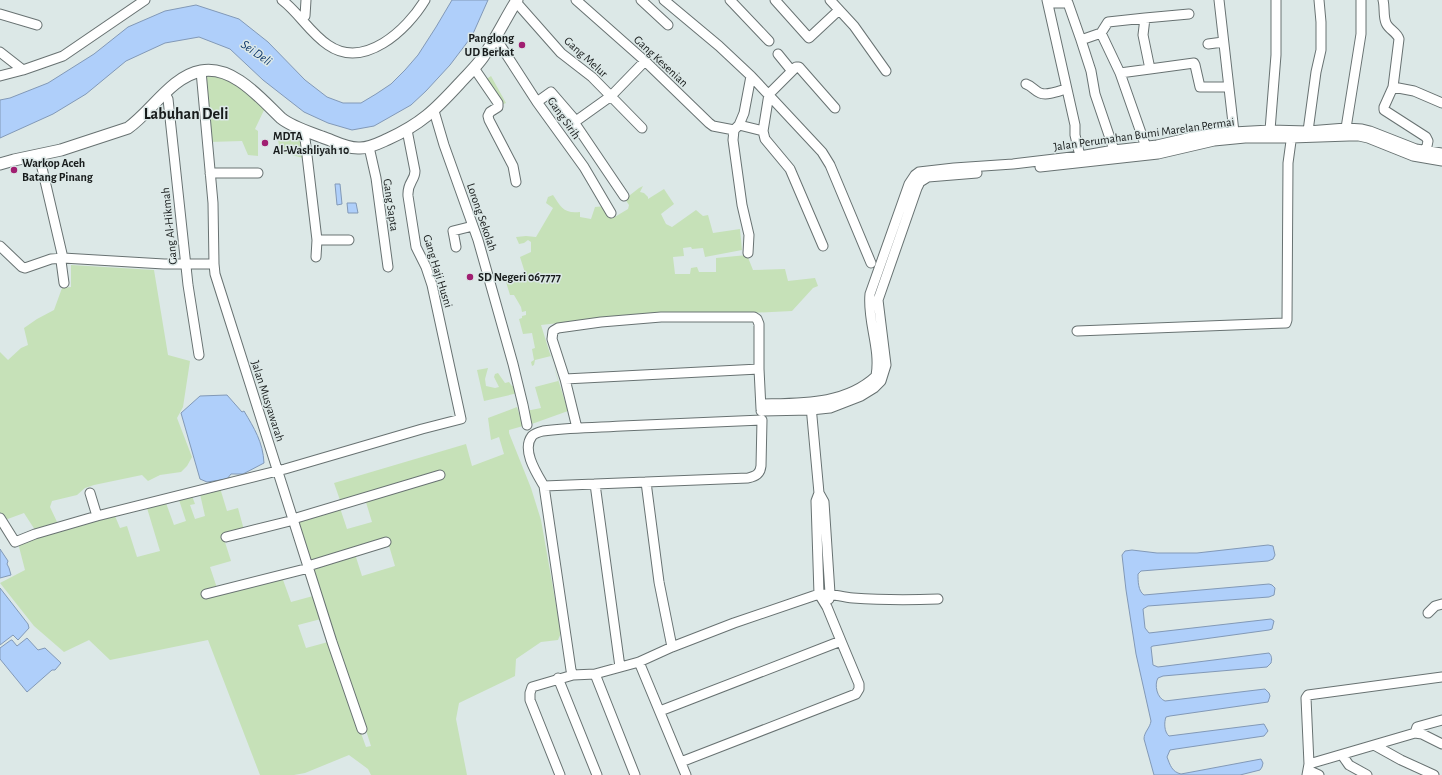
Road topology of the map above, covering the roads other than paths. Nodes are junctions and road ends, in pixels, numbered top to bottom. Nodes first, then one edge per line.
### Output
1 (145, 0) edge
2 (282, 0) edge
3 (306, 0) edge
4 (425, 0) edge
5 (576, 0) edge
6 (640, 0) edge
7 (664, 0) edge
8 (730, 0) edge
9 (775, 0) edge
10 (830, 0) edge
11 (1219, 0) edge
12 (1276, 0) edge
13 (1319, 0) edge
14 (1361, 0) edge
15 (1383, 0) edge
16 (517, 1) edge
17 (1048, 1) edge
18 (839, 10) junction
19 (0, 14) edge
20 (1189, 14) dead end
21 (1145, 18) junction
22 (302, 19) junction
23 (37, 25) dead end
24 (668, 25) dead end
25 (1101, 33) junction
26 (495, 37) junction
27 (1081, 40) junction
28 (769, 41) dead end
29 (1223, 42) junction
30 (1208, 44) dead end
31 (0, 52) edge
32 (778, 54) dead end
33 (645, 61) junction
34 (474, 68) junction
35 (1150, 69) junction
36 (23, 70) junction
37 (791, 70) junction
38 (201, 71) junction
39 (886, 71) dead end
40 (1120, 73) junction
41 (0, 76) edge
42 (751, 76) junction
43 (1026, 84) dead end
44 (1228, 87) junction
45 (1393, 87) junction
46 (1066, 89) junction
47 (165, 94) junction
48 (769, 94) junction
49 (611, 96) junction
50 (537, 102) junction
51 (1442, 103) edge
52 (835, 108) dead end
53 (434, 111) junction
54 (576, 120) junction
55 (642, 128) dead end
56 (737, 128) junction
57 (1346, 128) junction
58 (304, 130) junction
59 (407, 130) junction
60 (1270, 130) junction
61 (763, 131) junction
62 (1308, 131) junction
63 (1234, 132) junction
64 (1291, 134) junction
65 (369, 147) junction
66 (1146, 147) junction
67 (1158, 149) junction
68 (1114, 150) junction
69 (1426, 151) junction
70 (1415, 152) junction
71 (1442, 153) edge
72 (39, 154) junction
73 (1080, 156) junction
74 (1442, 161) edge
75 (1043, 163) junction
76 (0, 164) edge
77 (210, 173) junction
78 (258, 173) dead end
79 (516, 182) dead end
80 (624, 196) dead end
81 (611, 213) dead end
82 (473, 226) junction
83 (317, 240) junction
84 (349, 240) dead end
85 (0, 246) edge
86 (823, 246) dead end
87 (456, 247) dead end
88 (748, 253) dead end
89 (316, 257) dead end
90 (63, 258) junction
91 (185, 263) junction
92 (871, 263) dead end
93 (214, 264) junction
94 (388, 267) dead end
95 (64, 283) dead end
96 (1077, 331) dead end
97 (199, 356) dead end
98 (759, 369) junction
99 (565, 379) junction
100 (811, 406) junction
101 (761, 411) junction
102 (526, 425) dead end
103 (577, 428) junction
104 (278, 470) junction
105 (440, 475) dead end
106 (646, 482) junction
107 (595, 484) junction
108 (544, 486) junction
109 (819, 492) junction
110 (90, 493) dead end
111 (97, 516) junction
112 (0, 518) edge
113 (293, 520) junction
114 (226, 537) dead end
115 (386, 542) dead end
116 (309, 567) junction
117 (829, 575) junction
118 (818, 576) junction
119 (830, 593) junction
120 (206, 594) dead end
121 (819, 594) junction
122 (938, 599) dead end
123 (1442, 604) edge
124 (827, 606) junction
125 (1428, 613) dead end
126 (841, 641) junction
127 (672, 647) junction
128 (639, 662) junction
129 (620, 667) junction
130 (595, 674) junction
131 (573, 675) junction
132 (1442, 677) edge
133 (558, 678) junction
134 (660, 711) junction
135 (1442, 720) edge
136 (362, 729) dead end
137 (1415, 733) junction
138 (1442, 744) edge
139 (1374, 745) junction
140 (1342, 755) junction
141 (681, 762) junction
142 (1308, 770) edge
143 (560, 775) edge
144 (597, 775) edge
145 (635, 775) edge
146 (686, 775) edge
147 (1319, 775) edge
148 (1367, 775) edge
149 (1434, 775) edge

1 - 36 street
2 - 22 street
3 - 22 street
4 - 22 street
5 - 33 street, Gang Kesenian
6 - 24 street
7 - 42 street
8 - 28 street
9 - 18 street
10 - 18 street
11 - 29 street
12 - 60 street
13 - 62 street
14 - 57 street
15 - 45 street
16 - 26 street
16 - 49 street, Gang Melur
17 - 27 street
17 - 46 street
18 - 39 street
19 - 23 street
20 - 21 street
21 - 25 street
21 - 35 street
25 - 27 street
25 - 40 street
26 - 34 street
26 - 50 street, Gang Sirih
27 - 68 street
29 - 30 street
29 - 44 street
31 - 36 street
32 - 37 street
33 - 49 street
33 - 56 street, Gang Kesenian
34 - 53 street
34 - 79 street
35 - 40 street
35 - 44 street
36 - 41 street
37 - 48 street
37 - 52 street
38 - 47 street
38 - 58 street
38 - 77 street, Jalan Musyawarah
40 - 66 street
42 - 48 street
42 - 56 street
43 - 46 street
44 - 63 street
45 - 51 street
45 - 69 street
46 - 73 street
47 - 72 street
47 - 91 street, Gang Al-Hikmah
48 - 61 street
48 - 92 street
49 - 54 street
49 - 55 street, Gang Melur
50 - 54 street
50 - 81 street, Gang Sirih
53 - 59 street
53 - 82 street, Lorong Sekolah
54 - 80 street
56 - 61 street, Gang Kesenian
56 - 88 street
57 - 62 street, Jalan Perumahan Bumi Marelan Permai
57 - 70 street, Jalan Perumahan Bumi Marelan Permai
58 - 65 street
58 - 83 street
59 - 65 street
59 - 104 street, Gang Haji Husni
60 - 63 street, Jalan Perumahan Bumi Marelan Permai
60 - 64 street, Jalan Perumahan Bumi Marelan Permai
61 - 86 street
62 - 64 street, Jalan Perumahan Bumi Marelan Permai
63 - 67 street, Jalan Perumahan Bumi Marelan Permai
64 - 67 street, Jalan Perumahan Bumi Marelan Permai
64 - 70 street, Jalan Perumahan Bumi Marelan Permai
64 - 96 street
65 - 94 street, Gang Sapta
66 - 67 street, Jalan Perumahan Bumi Marelan Permai
66 - 68 street, Jalan Perumahan Bumi Marelan Permai
67 - 75 street, Jalan Perumahan Bumi Marelan Permai
68 - 73 street, Jalan Perumahan Bumi Marelan Permai
69 - 70 street, Jalan Perumahan Bumi Marelan Permai
69 - 71 street, Jalan Perumahan Bumi Marelan Permai
70 - 74 street, Jalan Perumahan Bumi Marelan Permai
72 - 76 street
72 - 90 street
73 - 75 street, Jalan Perumahan Bumi Marelan Permai
75 - 100 street, Jalan Perumahan Bumi Marelan Permai
77 - 78 street
77 - 93 street, Jalan Musyawarah
82 - 87 street
82 - 102 street, Lorong Sekolah
83 - 84 street
83 - 89 street
85 - 90 street
90 - 91 street
90 - 95 street
91 - 93 street
91 - 97 street, Gang Al-Hikmah
93 - 104 street, Jalan Musyawarah
98 - 99 street
98 - 99 street
98 - 101 street
99 - 103 street
100 - 101 street
100 - 109 street
101 - 103 street
101 - 106 street
103 - 108 street
104 - 111 street
104 - 113 street, Jalan Musyawarah
105 - 113 street
106 - 107 street
106 - 127 street
107 - 108 street
107 - 129 street
108 - 131 street
109 - 117 street
109 - 118 street
110 - 111 street
111 - 112 street
113 - 114 street
113 - 116 street, Jalan Musyawarah
115 - 116 street
116 - 120 street
116 - 136 street, Jalan Musyawarah
117 - 118 street
117 - 119 street
118 - 121 street
119 - 121 street
119 - 122 street
119 - 124 street
121 - 124 street
121 - 127 street
123 - 125 street
124 - 126 street
126 - 134 street
126 - 141 street
127 - 128 street
128 - 129 street
128 - 134 street
129 - 130 street
130 - 131 street
130 - 145 street
131 - 133 street
132 - 142 street
133 - 143 street
133 - 144 street
134 - 141 street
135 - 137 street
137 - 138 street
137 - 139 street
139 - 140 street
139 - 149 street
140 - 142 street
140 - 148 street
141 - 146 street
142 - 147 street

